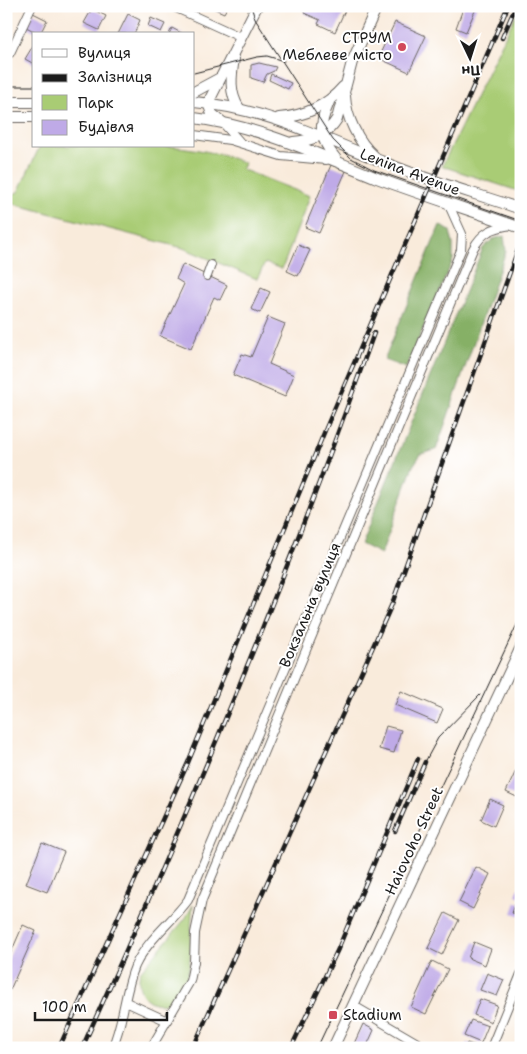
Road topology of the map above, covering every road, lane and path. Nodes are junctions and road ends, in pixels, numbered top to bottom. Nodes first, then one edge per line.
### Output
1 (32, 6) edge
2 (172, 6) edge
3 (257, 6) edge
4 (377, 6) edge
5 (240, 37) junction
6 (236, 47) junction
7 (6, 55) edge
8 (223, 75) junction
9 (345, 85) junction
10 (195, 92) edge
11 (6, 102) edge
12 (32, 102) edge
13 (195, 102) edge
14 (329, 102) junction
15 (208, 103) junction
16 (239, 108) junction
17 (6, 117) edge
18 (32, 117) edge
19 (195, 118) edge
20 (275, 119) junction
21 (222, 123) junction
22 (195, 135) edge
23 (322, 135) junction
24 (290, 142) junction
25 (242, 144) junction
26 (337, 160) junction
27 (381, 162) junction
28 (448, 203) junction
29 (521, 209) edge
30 (517, 226) edge
31 (211, 265) dead end
32 (207, 276) dead end
33 (521, 647) edge
34 (521, 974) edge
35 (126, 1002) junction
36 (354, 1006) junction
37 (165, 1020) junction
38 (112, 1048) edge
39 (151, 1048) edge
40 (333, 1048) edge
41 (426, 1048) edge
42 (491, 1048) edge

1 - 7 street
2 - 5 street
3 - 5 main road
4 - 9 main road
5 - 6 main road
6 - 8 main road
6 - 16 main road
8 - 10 main road
8 - 15 main road
9 - 14 main road
9 - 23 main road
9 - 27 main road, Lenina Avenue
11 - 12 main road
13 - 15 main road, Lenina Avenue
14 - 20 main road
14 - 23 main road
15 - 16 main road, Lenina Avenue
15 - 21 main road
16 - 20 main road, Lenina Avenue
17 - 18 main road
19 - 21 main road, Lenina Avenue
20 - 23 main road, Lenina Avenue
21 - 24 main road, Lenina Avenue
21 - 25 street
22 - 25 street
23 - 24 main road
23 - 26 main road
23 - 27 main road, Lenina Avenue
24 - 26 main road, Lenina Avenue
25 - 26 street
26 - 28 main road, Lenina Avenue
27 - 29 main road, Lenina Avenue
28 - 30 main road, Lenina Avenue
28 - 35 street, Вокзальна вулиця
30 - 37 street, Вокзальна вулиця
31 - 32 street
33 - 36 main road, Haiovoho Street
34 - 42 street
35 - 37 street
35 - 38 street, Вокзальна вулиця
36 - 40 main road, Haiovoho Street
36 - 41 street
37 - 39 street, Вокзальна вулиця

